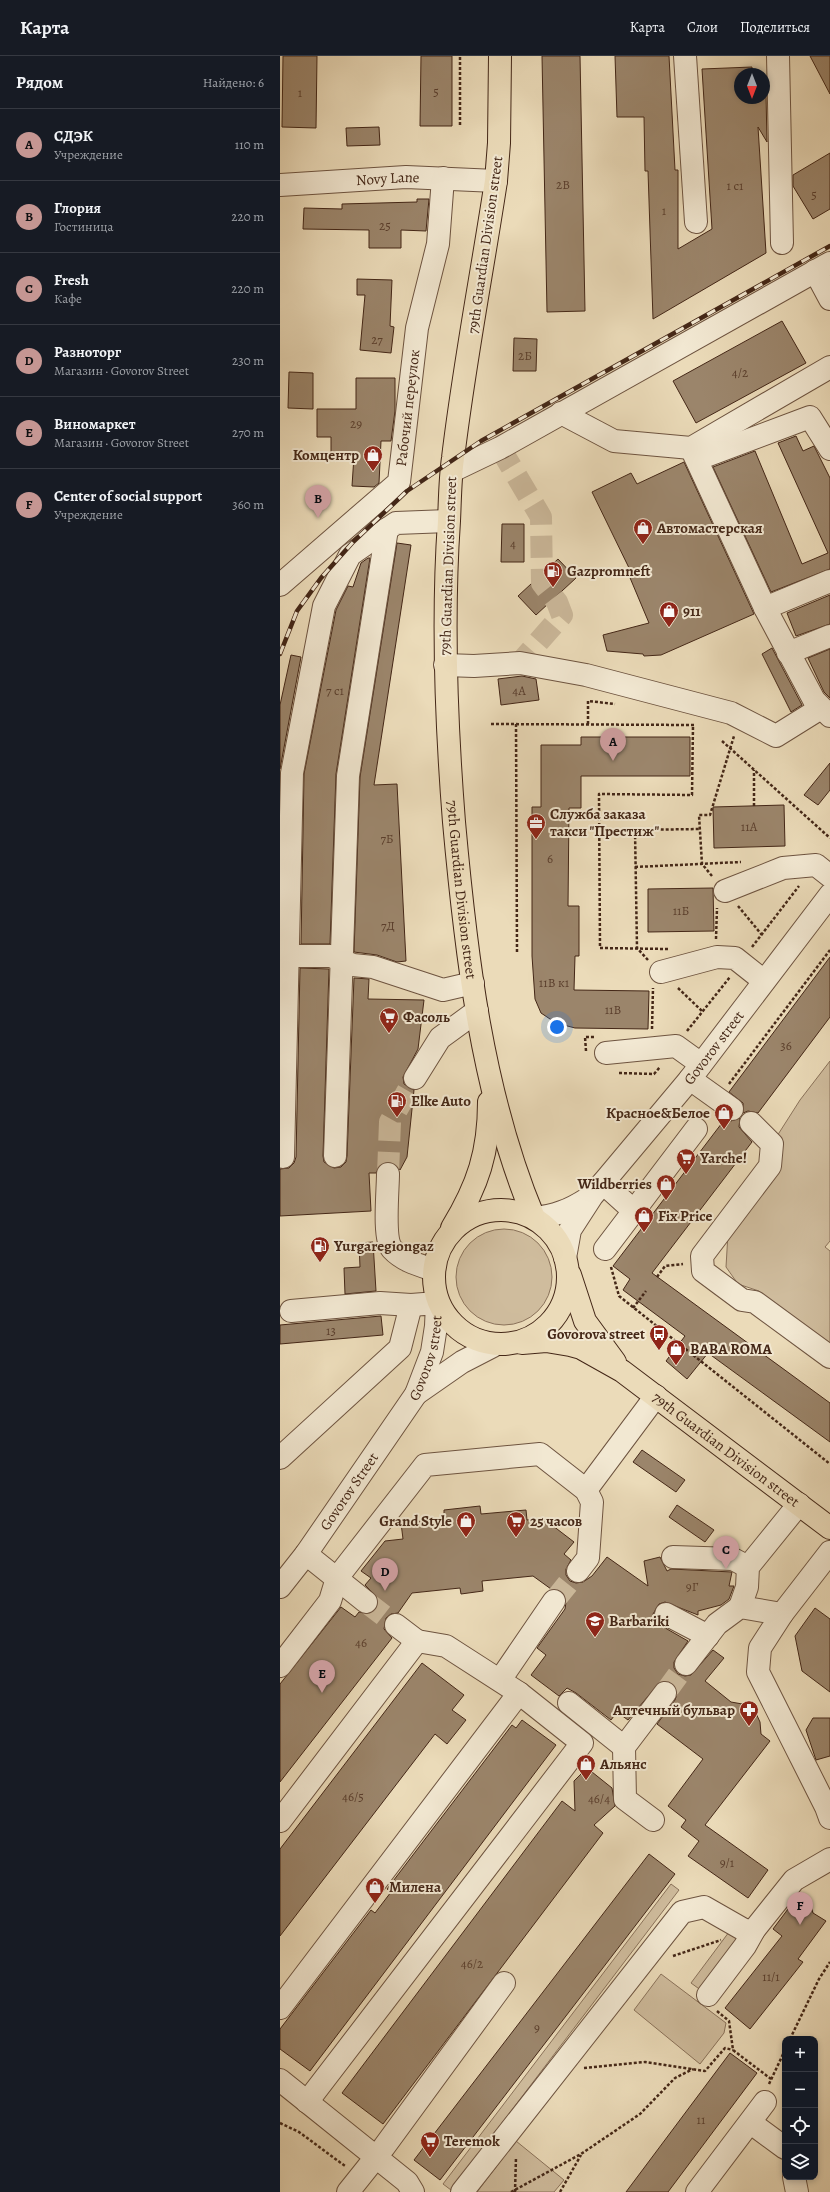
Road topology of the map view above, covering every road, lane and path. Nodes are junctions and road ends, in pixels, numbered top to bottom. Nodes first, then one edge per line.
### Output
1 (460, 56) edge
2 (500, 56) edge
3 (685, 56) edge
4 (778, 56) edge
5 (460, 125) dead end
6 (443, 178) junction
7 (496, 182) junction
8 (280, 185) edge
9 (696, 222) dead end
10 (782, 243) dead end
11 (822, 267) edge
12 (830, 299) edge
13 (830, 368) edge
14 (561, 413) junction
15 (830, 449) edge
16 (694, 454) junction
17 (452, 471) junction
18 (448, 521) junction
19 (387, 529) junction
20 (830, 581) edge
21 (280, 585) edge
22 (765, 608) junction
23 (830, 636) edge
24 (788, 653) junction
25 (445, 665) junction
26 (825, 712) edge
27 (491, 724) dead end
28 (516, 724) junction
29 (693, 724) junction
30 (700, 724) dead end
31 (735, 733) dead end
32 (722, 741) dead end
33 (730, 749) junction
34 (754, 770) junction
35 (754, 806) dead end
36 (700, 829) junction
37 (830, 838) edge
38 (749, 862) dead end
39 (702, 864) junction
40 (635, 867) junction
41 (830, 876) edge
42 (830, 896) edge
43 (721, 898) junction
44 (762, 935) dead end
45 (716, 942) dead end
46 (637, 948) junction
47 (676, 949) dead end
48 (830, 950) edge
49 (517, 952) dead end
50 (288, 956) junction
51 (342, 960) junction
52 (658, 969) junction
53 (764, 981) junction
54 (473, 983) junction
55 (477, 1011) junction
56 (703, 1012) dead end
57 (652, 1032) dead end
58 (606, 1053) dead end
59 (695, 1071) junction
60 (415, 1078) tunnel mouth
61 (489, 1078) junction
62 (725, 1104) joint
63 (750, 1123) dead end
64 (696, 1129) dead end
65 (334, 1156) dead end
66 (283, 1157) dead end
67 (388, 1174) tunnel mouth
68 (598, 1190) junction
69 (634, 1211) junction
70 (534, 1218) junction
71 (449, 1234) junction
72 (605, 1249) joint
73 (702, 1263) junction
74 (567, 1264) junction
75 (434, 1270) junction
76 (657, 1277) dead end
77 (646, 1291) dead end
78 (437, 1303) junction
79 (411, 1305) junction
80 (633, 1308) junction
81 (291, 1311) dead end
82 (515, 1343) junction
83 (493, 1346) junction
84 (830, 1357) edge
85 (622, 1370) junction
86 (416, 1394) junction
87 (656, 1396) junction
88 (280, 1458) edge
89 (830, 1464) edge
90 (586, 1490) junction
91 (799, 1504) junction
92 (830, 1528) edge
93 (830, 1552) edge
94 (306, 1554) junction
95 (673, 1557) dead end
96 (748, 1568) junction
97 (578, 1571) tunnel mouth
98 (337, 1578) junction
99 (280, 1587) edge
100 (554, 1601) tunnel mouth
101 (366, 1602) tunnel mouth
102 (740, 1607) junction
103 (666, 1614) dead end
104 (782, 1614) junction
105 (396, 1625) tunnel mouth
106 (708, 1636) junction
107 (416, 1641) junction
108 (686, 1664) tunnel mouth
109 (280, 1666) edge
110 (500, 1680) junction
111 (519, 1693) junction
112 (664, 1693) tunnel mouth
113 (569, 1703) dead end
114 (624, 1747) junction
115 (830, 1818) edge
116 (653, 1820) dead end
117 (280, 1822) edge
118 (830, 1859) edge
119 (750, 1930) junction
120 (667, 1958) dead end
121 (830, 1962) edge
122 (504, 1983) dead end
123 (710, 2001) joint
124 (280, 2008) edge
125 (791, 2036) edge
126 (733, 2050) junction
127 (782, 2056) edge
128 (693, 2069) junction
129 (556, 2073) junction
130 (771, 2079) junction
131 (280, 2080) edge
132 (307, 2102) junction
133 (765, 2102) joint
134 (280, 2123) edge
135 (751, 2123) junction
136 (782, 2146) edge
137 (581, 2154) junction
138 (374, 2158) junction
139 (795, 2180) edge
140 (354, 2185) edge
141 (413, 2192) edge
142 (462, 2192) edge
143 (511, 2192) edge
144 (560, 2192) edge
145 (697, 2192) edge
146 (797, 2192) edge

1 - 5 path
2 - 7 main road, 79th Guardian Division street
3 - 9 street
4 - 10 street
6 - 7 street, Novy Lane
6 - 8 street, Novy Lane
6 - 21 street, Рабочий переулок
7 - 17 main road, 79th Guardian Division street
11 - 12 street
11 - 14 street
13 - 16 street
14 - 16 street
14 - 17 street
15 - 16 street
16 - 22 street
17 - 18 main road, 79th Guardian Division street
18 - 19 street
18 - 25 main road, 79th Guardian Division street
19 - 50 street
19 - 51 street
20 - 22 street
22 - 24 street
23 - 24 street
24 - 26 street
25 - 26 street
25 - 54 main road, 79th Guardian Division street
27 - 28 path
28 - 29 path
28 - 49 path
29 - 30 path
29 - 46 path
31 - 33 path
32 - 33 path
33 - 34 path
33 - 36 path
34 - 35 path
34 - 37 path
36 - 39 path
36 - 40 path
38 - 39 path
39 - 40 path
39 - 43 path
40 - 46 path
41 - 43 street
42 - 53 street, Govorov street
43 - 44 path
43 - 45 path
46 - 47 path
46 - 52 path
48 - 62 path
50 - 51 street
50 - 66 street
51 - 54 street
51 - 65 street
52 - 53 street
52 - 56 path
52 - 57 path
53 - 59 street, Govorov street
54 - 55 main road, 79th Guardian Division street
55 - 60 street
55 - 61 main road, 79th Guardian Division street
58 - 59 street
59 - 62 street
59 - 68 street, Govorov street
61 - 70 main road, 79th Guardian Division street
61 - 71 main road, 79th Guardian Division street
63 - 73 street
64 - 69 street
67 - 75 street
68 - 69 street
68 - 70 street
68 - 74 street
69 - 72 street
70 - 71 main road
70 - 74 main road
71 - 75 main road
72 - 80 path
73 - 76 path
73 - 84 street
74 - 82 main road
74 - 85 main road, 79th Guardian Division street
75 - 78 main road
77 - 80 path
78 - 79 street
78 - 83 main road
78 - 86 street, Govorov street
79 - 81 street
79 - 88 street
80 - 89 path
82 - 83 main road
82 - 85 main road, 79th Guardian Division street
83 - 86 street, Govorov street
85 - 87 main road, 79th Guardian Division street
86 - 94 street, Govorov Street
87 - 90 street
87 - 91 main road, 79th Guardian Division street
90 - 97 street
90 - 98 street
91 - 92 main road, 79th Guardian Division street
91 - 96 street
93 - 104 street
94 - 98 street
94 - 99 street, Govorov Street
95 - 96 street
96 - 102 street
98 - 101 street
98 - 109 street
100 - 110 street
102 - 104 street
102 - 106 street
103 - 106 street
104 - 115 street
105 - 107 street
106 - 108 street
107 - 110 street
107 - 117 street
110 - 111 street
111 - 124 street
111 - 132 street
112 - 114 street
113 - 114 street
114 - 116 street
118 - 119 street
119 - 120 path
119 - 123 street
119 - 129 street
121 - 125 path
122 - 138 street
123 - 126 path
126 - 128 path
126 - 130 path
127 - 130 path
128 - 129 path
128 - 137 path
129 - 142 street
130 - 133 path
131 - 132 street
132 - 138 street
133 - 135 street
134 - 140 path
135 - 136 street
135 - 145 street
137 - 143 path
137 - 144 path
138 - 140 street
138 - 141 street
139 - 146 street

